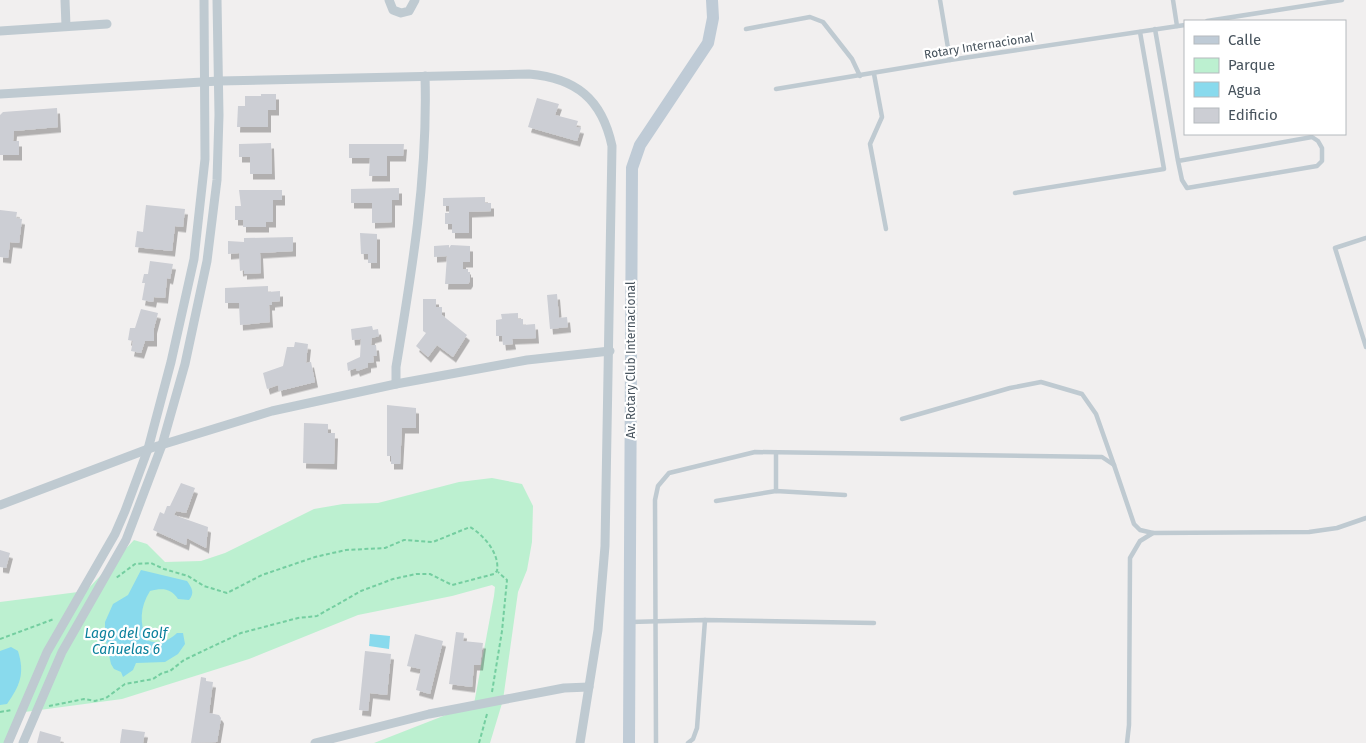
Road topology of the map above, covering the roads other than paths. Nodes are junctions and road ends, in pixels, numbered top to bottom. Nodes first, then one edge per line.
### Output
1 (65, 0) edge
2 (204, 0) edge
3 (217, 0) edge
4 (389, 0) edge
5 (415, 0) edge
6 (712, 0) edge
7 (940, 0) edge
8 (1172, 0) edge
9 (1342, 0) edge
10 (1212, 20) edge
11 (107, 24) dead end
12 (1184, 25) edge
13 (66, 26) junction
14 (1177, 26) junction
15 (746, 29) dead end
16 (1155, 29) junction
17 (0, 31) edge
18 (1140, 32) junction
19 (950, 60) junction
20 (874, 74) junction
21 (425, 76) junction
22 (860, 76) junction
23 (219, 81) junction
24 (206, 82) junction
25 (776, 89) dead end
26 (0, 94) edge
27 (1178, 161) junction
28 (1015, 193) dead end
29 (886, 229) dead end
30 (1366, 238) edge
31 (1366, 347) edge
32 (610, 351) junction
33 (396, 384) junction
34 (902, 419) dead end
35 (162, 445) junction
36 (148, 449) junction
37 (776, 453) junction
38 (1114, 465) junction
39 (776, 491) junction
40 (845, 495) dead end
41 (716, 500) dead end
42 (0, 505) edge
43 (1366, 518) edge
44 (1153, 533) junction
45 (656, 620) junction
46 (706, 620) junction
47 (630, 622) junction
48 (874, 623) dead end
49 (589, 687) junction
50 (8, 743) edge
51 (24, 743) edge
52 (315, 743) edge
53 (580, 743) edge
54 (629, 743) edge
55 (656, 743) edge
56 (688, 743) edge
57 (1127, 743) edge

1 - 13 street
2 - 24 street
3 - 23 street
4 - 5 street
6 - 47 main road, Av. Rotary Club Internacional
7 - 19 lane
8 - 14 lane
9 - 10 lane
11 - 13 street
12 - 14 lane, Rotary Internacional
13 - 17 street
14 - 16 lane, Rotary Internacional
15 - 22 lane
16 - 18 lane, Rotary Internacional
16 - 27 lane
18 - 19 lane, Rotary Internacional
18 - 28 lane
19 - 20 lane, Rotary Internacional
20 - 22 lane, Rotary Internacional
20 - 29 lane
21 - 23 street
21 - 32 street
21 - 33 street
22 - 25 lane, Rotary Internacional
23 - 24 street
23 - 35 street
24 - 26 street
24 - 36 street
27 - 27 lane
30 - 31 lane
32 - 33 street
32 - 49 street
33 - 35 street
34 - 38 lane
35 - 36 street
35 - 51 street
36 - 42 street
36 - 50 street
37 - 38 lane
37 - 39 lane
37 - 45 lane
38 - 44 lane
39 - 40 lane
39 - 41 lane
43 - 44 lane
44 - 57 lane
45 - 46 lane
45 - 47 lane
45 - 55 lane
46 - 48 lane
46 - 56 lane
47 - 54 main road, Av. Rotary Club Internacional
49 - 52 street
49 - 53 street

